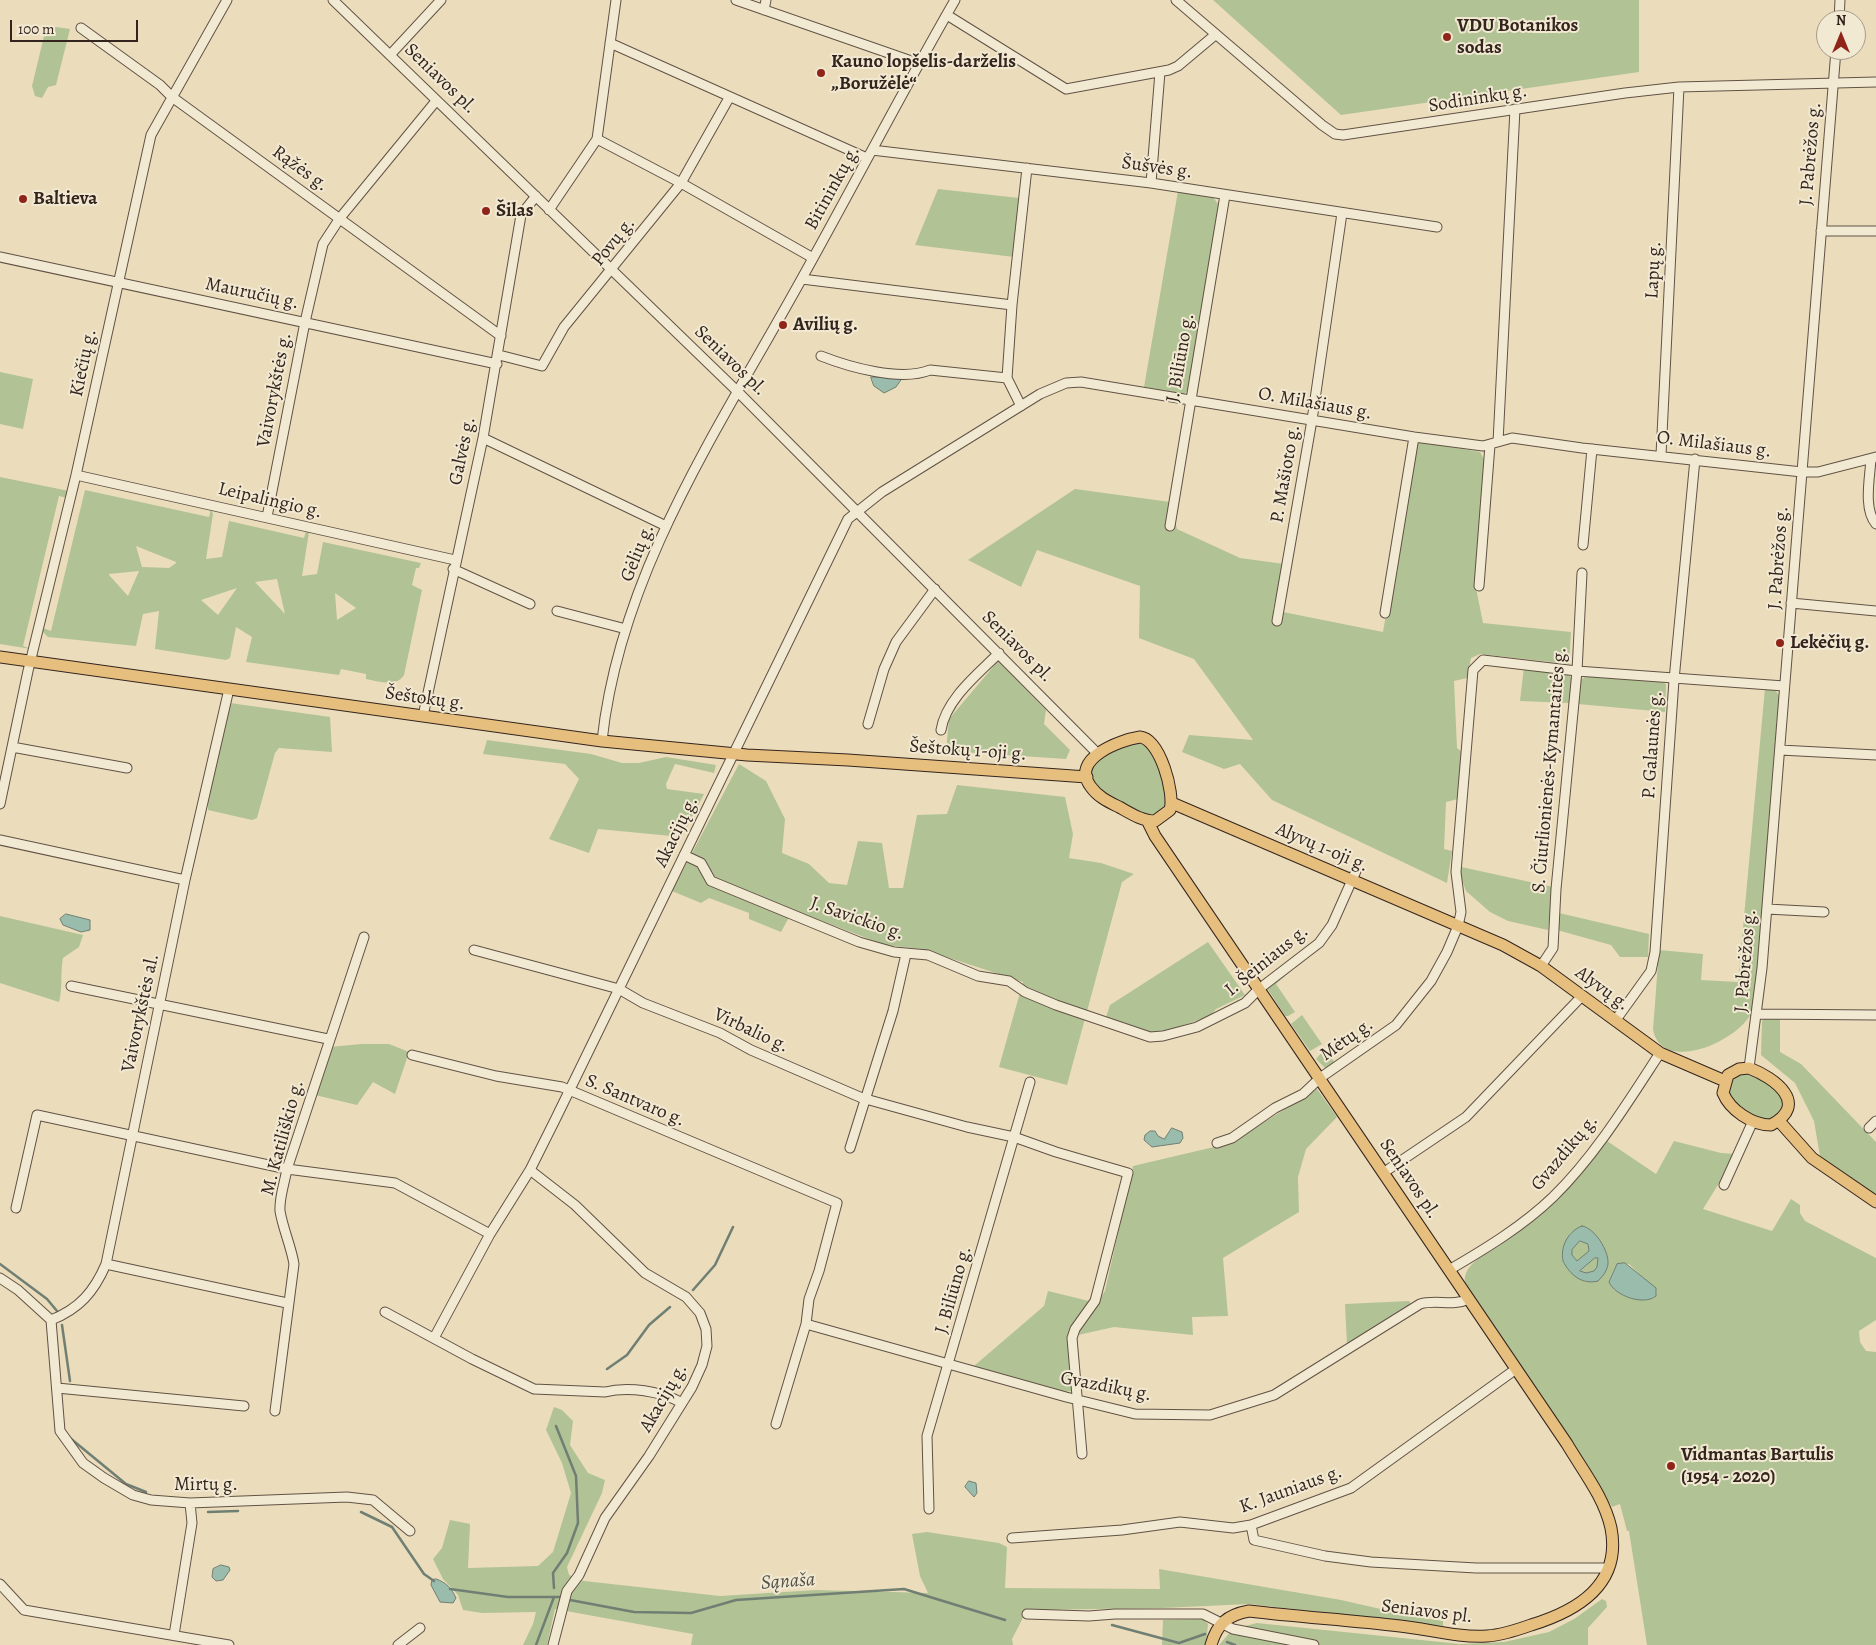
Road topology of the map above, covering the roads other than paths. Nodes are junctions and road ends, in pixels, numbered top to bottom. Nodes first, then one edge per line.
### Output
1 (227, 0) edge
2 (333, 0) edge
3 (441, 0) edge
4 (616, 0) edge
5 (736, 0) edge
6 (766, 0) edge
7 (955, 0) edge
8 (1176, 0) edge
9 (764, 10) junction
10 (947, 15) junction
11 (81, 28) dead end
12 (1215, 35) junction
13 (610, 43) junction
14 (390, 55) junction
15 (1835, 60) edge
16 (920, 64) junction
17 (1160, 72) junction
18 (1833, 82) junction
19 (1876, 82) edge
20 (1679, 87) junction
21 (172, 97) junction
22 (729, 98) junction
23 (436, 101) junction
24 (1515, 109) junction
25 (597, 139) junction
26 (870, 154) junction
27 (1027, 168) junction
28 (681, 183) junction
29 (1151, 183) junction
30 (1225, 195) junction
31 (536, 196) junction
32 (550, 210) junction
33 (1342, 213) junction
34 (340, 218) junction
35 (1436, 227) dead end
36 (1821, 231) junction
37 (1876, 231) edge
38 (0, 257) edge
39 (813, 258) junction
40 (612, 270) junction
41 (802, 279) junction
42 (117, 282) junction
43 (1012, 305) junction
44 (305, 322) junction
45 (501, 336) junction
46 (499, 355) junction
47 (821, 356) dead end
48 (497, 364) junction
49 (1007, 378) junction
50 (737, 391) junction
51 (1190, 399) junction
52 (1021, 406) junction
53 (1312, 420) junction
54 (1414, 437) junction
55 (483, 438) junction
56 (1494, 443) junction
57 (1592, 449) junction
58 (1661, 455) junction
59 (1873, 458) edge
60 (1695, 459) junction
61 (1802, 472) junction
62 (76, 475) junction
63 (857, 510) junction
64 (267, 517) junction
65 (1876, 524) edge
66 (666, 526) junction
67 (1170, 526) dead end
68 (1583, 545) dead end
69 (454, 565) junction
70 (1582, 573) dead end
71 (1479, 586) dead end
72 (935, 589) junction
73 (1791, 603) junction
74 (530, 604) dead end
75 (557, 611) dead end
76 (1876, 611) edge
77 (1385, 613) dead end
78 (1277, 621) dead end
79 (626, 629) junction
80 (999, 653) junction
81 (0, 657) edge
82 (31, 661) junction
83 (1577, 671) junction
84 (1674, 680) junction
85 (1784, 686) junction
86 (229, 689) junction
87 (423, 716) junction
88 (868, 724) dead end
89 (941, 730) dead end
90 (602, 741) junction
91 (12, 748) junction
92 (1780, 750) junction
93 (734, 753) junction
94 (1097, 753) junction
95 (1876, 754) edge
96 (848, 760) joint
97 (127, 768) dead end
98 (1087, 777) junction
99 (1172, 803) junction
100 (0, 804) edge
101 (1147, 820) junction
102 (0, 840) edge
103 (684, 855) junction
104 (1354, 876) junction
105 (185, 880) junction
106 (1767, 909) junction
107 (1824, 912) dead end
108 (1458, 926) junction
109 (364, 937) dead end
110 (474, 950) dead end
111 (906, 954) junction
112 (1541, 966) junction
113 (71, 986) dead end
114 (619, 989) junction
115 (1259, 990) junction
116 (1582, 996) junction
117 (160, 1005) junction
118 (1056, 1005) joint
119 (1758, 1014) junction
120 (1876, 1015) edge
121 (1615, 1020) junction
122 (328, 1039) junction
123 (1660, 1053) junction
124 (412, 1055) dead end
125 (1750, 1068) junction
126 (1320, 1078) junction
127 (1725, 1081) junction
128 (1030, 1082) dead end
129 (570, 1091) junction
130 (867, 1099) junction
131 (1779, 1120) junction
132 (1753, 1121) junction
133 (1876, 1121) edge
134 (1868, 1128) dead end
135 (132, 1136) junction
136 (1014, 1137) junction
137 (1217, 1142) dead end
138 (850, 1148) dead end
139 (287, 1169) junction
140 (530, 1170) junction
141 (1383, 1173) junction
142 (1724, 1184) dead end
143 (1876, 1202) edge
144 (16, 1208) dead end
145 (490, 1234) junction
146 (106, 1264) junction
147 (1449, 1270) junction
148 (0, 1278) edge
149 (1469, 1299) junction
150 (287, 1303) junction
151 (385, 1312) dead end
152 (51, 1320) junction
153 (806, 1324) junction
154 (434, 1338) junction
155 (950, 1364) junction
156 (1516, 1369) junction
157 (57, 1388) junction
158 (1076, 1398) junction
159 (682, 1403) junction
160 (244, 1406) dead end
161 (274, 1412) dead end
162 (776, 1424) dead end
163 (1082, 1454) dead end
164 (190, 1503) junction
165 (929, 1508) dead end
166 (1251, 1525) junction
167 (410, 1531) dead end
168 (1012, 1538) dead end
169 (1608, 1568) junction
170 (0, 1584) edge
171 (1027, 1614) dead end
172 (1221, 1622) junction
173 (420, 1628) dead end
174 (174, 1635) junction
175 (228, 1645) edge
176 (398, 1645) edge
177 (553, 1645) edge
178 (1211, 1645) edge
179 (1314, 1645) edge

1 - 21 street, Kiečių g.
2 - 14 street, Seniavos pl.
3 - 14 street
4 - 13 street
5 - 9 street
6 - 9 street
7 - 10 street, Bitininkų g.
8 - 12 street, Sodininkų g.
9 - 16 street
10 - 16 street, Bitininkų g.
10 - 17 street
11 - 21 street, Rąžės g.
12 - 17 street
12 - 24 street, Sodininkų g.
13 - 22 street, Šušvės g.
13 - 25 street
14 - 23 street, Seniavos pl.
15 - 18 street, J. Pabrėžos g.
16 - 26 street, Bitininkų g.
17 - 29 street
18 - 19 street, Sodininkų g.
18 - 20 street, Sodininkų g.
18 - 36 street, J. Pabrėžos g.
20 - 24 street, Sodininkų g.
20 - 58 street, Lapų g.
21 - 34 street, Rąžės g.
21 - 42 street, Kiečių g.
22 - 26 street, Šušvės g.
22 - 28 street, Povų g.
23 - 31 street, Seniavos pl.
23 - 34 street, Vaivorykštės g.
24 - 56 street
25 - 28 street
25 - 32 street
26 - 27 street, Šušvės g.
26 - 39 street, Bitininkų g.
27 - 29 street, Šušvės g.
27 - 43 street
28 - 39 street
28 - 40 street, Povų g.
29 - 30 street, Šušvės g.
30 - 33 street, Šušvės g.
30 - 51 street, J. Biliūno g.
31 - 32 street, Seniavos pl.
31 - 45 street, Galvės g.
32 - 40 street, Seniavos pl.
33 - 35 street, Šušvės g.
33 - 53 street, P. Mašioto g.
34 - 44 street, Vaivorykštės g.
34 - 45 street, Rąžės g.
36 - 37 street
36 - 61 street, J. Pabrėžos g.
38 - 42 street, Mauručių g.
39 - 41 street, Bitininkų g.
40 - 46 street, Povų g.
40 - 50 street, Seniavos pl.
41 - 43 street
41 - 50 street, Bitininkų g.
42 - 44 street, Mauručių g.
42 - 62 street, Kiečių g.
43 - 49 street
44 - 48 street, Mauručių g.
44 - 64 street, Vaivorykštės g.
45 - 46 street, Galvės g.
46 - 48 street, Galvės g.
47 - 49 street
48 - 55 street, Galvės g.
49 - 52 street
50 - 63 street, Seniavos pl.
50 - 66 street, Gėlių g.
51 - 52 street, O. Milašiaus g.
51 - 53 street, O. Milašiaus g.
51 - 67 street, J. Biliūno g.
52 - 63 street, O. Milašiaus g.
53 - 54 street, O. Milašiaus g.
53 - 78 street, P. Mašioto g.
54 - 56 street, O. Milašiaus g.
54 - 77 street
55 - 66 street
55 - 69 street, Galvės g.
56 - 57 street, O. Milašiaus g.
56 - 71 street
57 - 58 street, O. Milašiaus g.
57 - 68 street
58 - 60 street, O. Milašiaus g.
59 - 61 street, O. Milašiaus g.
59 - 65 street
60 - 61 street, O. Milašiaus g.
60 - 84 street, P. Galaunės g.
61 - 73 street, J. Pabrėžos g.
62 - 64 street, Leipalingio g.
62 - 82 street, Kiečių g.
63 - 72 street, Seniavos pl.
63 - 93 street, Akacijų g.
64 - 69 street, Leipalingio g.
66 - 79 street, Gėlių g.
69 - 74 street, Leipalingio g.
69 - 87 street, Galvės g.
70 - 83 street, S. Čiurlionienės-Kymantaitės g.
72 - 80 street, Seniavos pl.
72 - 88 street
73 - 76 street
73 - 85 street, J. Pabrėžos g.
75 - 79 street
79 - 90 street, Gėlių g.
80 - 89 street
80 - 94 street, Seniavos pl.
81 - 82 main road, Šeštokų g.
82 - 86 main road, Šeštokų g.
82 - 91 street, Kiečių g.
83 - 84 street
83 - 108 street, Mėtų g.
83 - 112 street, S. Čiurlionienės-Kymantaitės g.
84 - 85 street
84 - 121 street, P. Galaunės g.
85 - 92 street, J. Pabrėžos g.
86 - 87 main road, Šeštokų g.
86 - 105 street, Vaivorykštės al.
87 - 90 main road, Šeštokų g.
90 - 93 main road, Šeštokų g.
91 - 97 street
91 - 100 street, Kiečių g.
92 - 95 street
92 - 106 street, J. Pabrėžos g.
93 - 96 main road, Šeštokų g.
93 - 103 street, Akacijų g.
94 - 98 main road
94 - 99 main road
96 - 98 main road, Šeštokų 1-oji g.
98 - 101 main road
99 - 101 main road
99 - 104 main road, Alyvų 1-oji g.
101 - 115 main road, Seniavos pl.
102 - 105 street
103 - 111 street, J. Savickio g.
103 - 114 street, Akacijų g.
104 - 108 main road, Alyvų 1-oji g.
104 - 115 street, I. Šeiniaus g.
105 - 117 street, Vaivorykštės al.
106 - 107 street
106 - 119 street, J. Pabrėžos g.
108 - 112 main road, Alyvų g.
108 - 126 street, Mėtų g.
109 - 122 street, M. Katiliškio g.
110 - 114 street, Virbalio g.
111 - 118 street, J. Savickio g.
111 - 130 street
112 - 116 main road, Alyvų g.
113 - 117 street
114 - 129 street, Akacijų g.
114 - 130 street, Virbalio g.
115 - 118 street, I. Šeiniaus g.
115 - 126 main road, Seniavos pl.
116 - 121 main road, Alyvų g.
116 - 141 street
117 - 122 street
117 - 135 street, Vaivorykštės al.
119 - 120 street
119 - 125 street, J. Pabrėžos g.
121 - 123 main road, Alyvų g.
122 - 139 street, M. Katiliškio g.
123 - 127 main road, Alyvų g.
123 - 147 street, Gvazdikų g.
124 - 129 street, S. Santvaro g.
125 - 127 main road
125 - 131 main road
126 - 137 street, Mėtų g.
126 - 141 main road, Seniavos pl.
127 - 132 main road
128 - 136 street, J. Biliūno g.
129 - 140 street, Akacijų g.
129 - 153 street, S. Santvaro g.
130 - 136 street, Virbalio g.
130 - 138 street
131 - 132 main road
131 - 143 main road
132 - 142 street
133 - 134 street
135 - 139 street
135 - 144 street
135 - 146 street, Vaivorykštės al.
136 - 155 street, J. Biliūno g.
136 - 158 street
139 - 145 street
139 - 150 street, M. Katiliškio g.
140 - 145 street, Akacijų g.
140 - 159 street, Akacijų g.
141 - 147 main road, Seniavos pl.
145 - 154 street, Akacijų g.
146 - 150 street
146 - 152 street, Vaivorykštės al.
147 - 149 main road, Seniavos pl.
148 - 152 street
149 - 156 main road, Seniavos pl.
149 - 158 street, Gvazdikų g.
150 - 161 street, M. Katiliškio g.
151 - 154 street
152 - 157 street, Mirtų g.
153 - 155 street, Gvazdikų g.
153 - 162 street
154 - 159 street
155 - 158 street, Gvazdikų g.
155 - 165 street, J. Biliūno g.
156 - 166 street, K. Jauniaus g.
156 - 169 main road, Seniavos pl.
157 - 160 street
157 - 164 street, Mirtų g.
158 - 163 street
159 - 177 street, Akacijų g.
164 - 167 street, Mirtų g.
164 - 174 street
166 - 168 street, K. Jauniaus g.
166 - 169 street
169 - 172 main road, Seniavos pl.
170 - 174 street
171 - 172 street
172 - 178 main road
172 - 179 street
173 - 176 street
174 - 175 street

